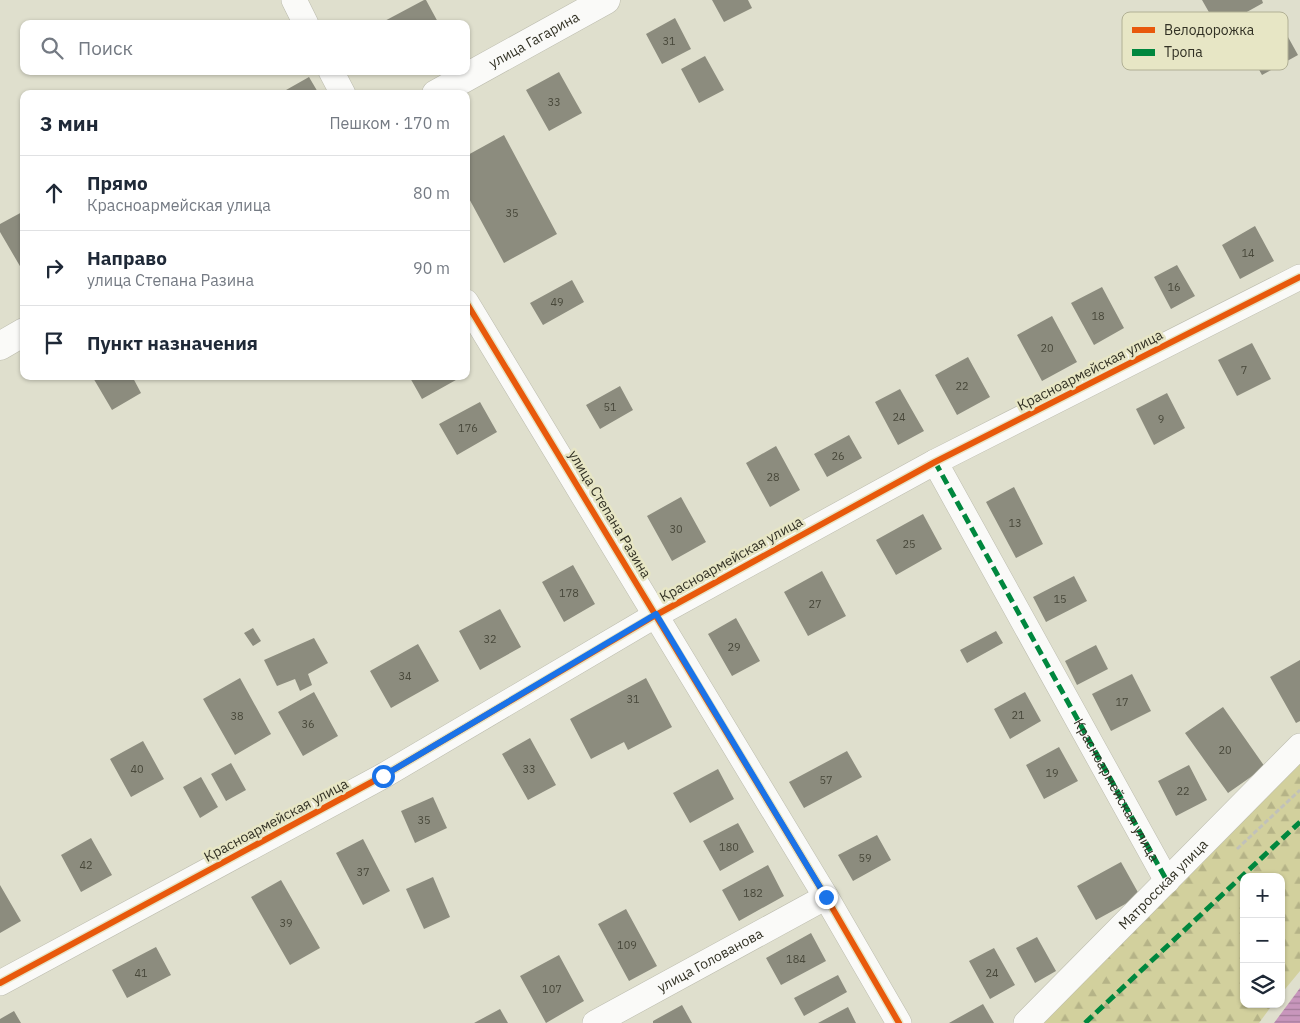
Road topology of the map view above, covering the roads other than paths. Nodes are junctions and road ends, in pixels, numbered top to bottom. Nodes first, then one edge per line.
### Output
1 (294, 0) edge
2 (606, 0) edge
3 (304, 20) edge
4 (333, 75) edge
5 (341, 90) edge
6 (443, 90) edge
7 (1300, 277) edge
8 (470, 309) edge
9 (20, 334) edge
10 (0, 346) edge
11 (935, 462) junction
12 (656, 614) junction
13 (1300, 746) edge
14 (1167, 881) junction
15 (826, 897) junction
16 (0, 983) edge
17 (595, 1023) edge
18 (899, 1023) edge
19 (1026, 1023) edge

1 - 3 street
2 - 6 main road, улица Гагарина
4 - 5 street
7 - 11 street, Красноармейская улица
8 - 12 street, улица Степана Разина
9 - 10 main road
11 - 12 street, Красноармейская улица
11 - 14 street, Красноармейская улица
12 - 15 street, улица Степана Разина
12 - 16 street, Красноармейская улица
13 - 14 street, Матросская улица
14 - 19 street, Матросская улица
15 - 17 street, улица Голованова
15 - 18 street, улица Степана Разина

